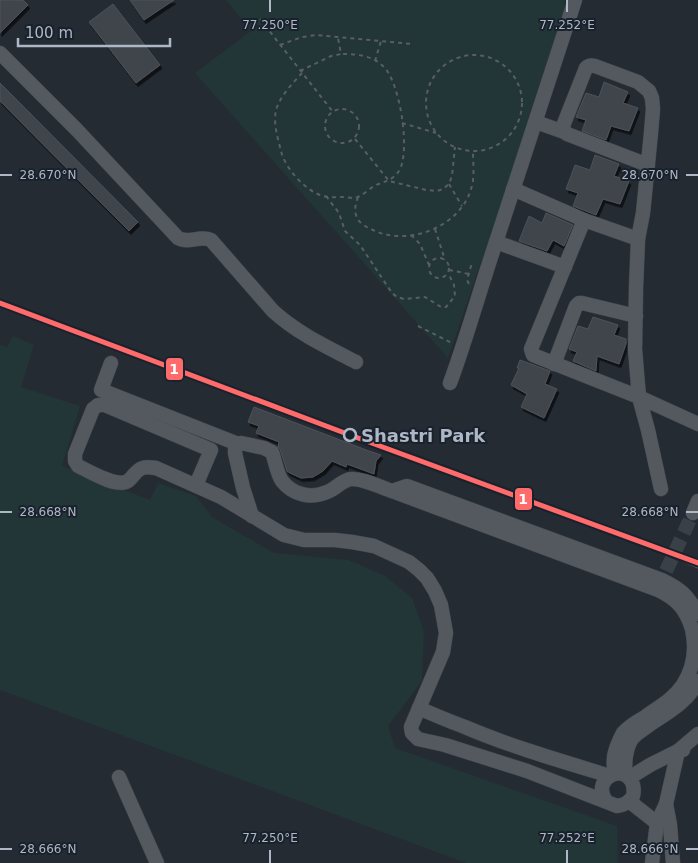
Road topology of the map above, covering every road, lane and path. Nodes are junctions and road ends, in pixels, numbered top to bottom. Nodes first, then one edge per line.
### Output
1 (575, 0) edge
2 (260, 19) dead end
3 (338, 37) junction
4 (381, 41) junction
5 (412, 44) dead end
6 (280, 45) junction
7 (0, 53) edge
8 (340, 54) junction
9 (376, 61) junction
10 (301, 72) junction
11 (333, 112) junction
12 (536, 122) junction
13 (402, 123) junction
14 (564, 132) junction
15 (437, 134) junction
16 (355, 138) junction
17 (455, 147) junction
18 (473, 151) junction
19 (648, 165) junction
20 (390, 181) junction
21 (449, 184) junction
22 (514, 189) junction
23 (326, 196) junction
24 (358, 196) junction
25 (462, 206) junction
26 (584, 220) junction
27 (435, 228) junction
28 (410, 235) junction
29 (638, 239) junction
30 (496, 242) junction
31 (445, 260) junction
32 (429, 266) junction
33 (565, 267) junction
34 (448, 272) junction
35 (469, 274) dead end
36 (636, 316) junction
37 (418, 326) dead end
38 (463, 348) junction
39 (356, 362) dead end
40 (111, 364) dead end
41 (554, 364) junction
42 (450, 383) dead end
43 (638, 397) junction
44 (698, 424) edge
45 (238, 444) junction
46 (196, 485) junction
47 (660, 489) dead end
48 (252, 516) junction
49 (662, 580) junction
50 (698, 614) edge
51 (698, 681) edge
52 (419, 708) junction
53 (698, 734) edge
54 (698, 746) edge
55 (678, 751) junction
56 (620, 775) junction
57 (119, 777) dead end
58 (606, 801) junction
59 (629, 801) junction
60 (666, 804) junction
61 (657, 823) junction
62 (157, 863) edge
63 (652, 863) edge
64 (673, 863) edge

1 - 12 street
2 - 6 path
3 - 4 path
3 - 6 path
3 - 8 path
4 - 5 path
4 - 9 path
6 - 10 path
7 - 39 street
8 - 9 path
8 - 10 path
9 - 13 path
10 - 11 path
10 - 23 path
11 - 16 path
11 - 16 path
12 - 14 street
12 - 22 street
13 - 15 path
13 - 20 path
14 - 19 street
14 - 19 street
15 - 17 path
15 - 18 path
16 - 20 path
17 - 18 path
17 - 21 path
18 - 25 path
19 - 29 street
20 - 21 path
20 - 24 path
21 - 25 path
22 - 26 street
22 - 30 street
23 - 24 path
23 - 34 path
24 - 28 path
25 - 27 path
26 - 29 street
26 - 33 street
27 - 28 path
27 - 31 path
28 - 32 path
29 - 36 street
30 - 33 street
30 - 38 street
31 - 32 path
31 - 34 path
32 - 34 path
33 - 41 street
34 - 35 path
36 - 41 street
36 - 43 street
37 - 38 path
38 - 42 street
40 - 45 street
41 - 43 street
43 - 44 street
43 - 47 street
45 - 48 street
45 - 49 street
46 - 46 street
46 - 48 street
48 - 52 street
49 - 50 street
49 - 56 street
51 - 56 street
52 - 56 street
52 - 58 street
53 - 55 street
54 - 55 street
55 - 56 street
55 - 60 street
56 - 58 street
56 - 59 street
57 - 62 street
58 - 59 street
59 - 61 street
60 - 61 street
60 - 64 street
61 - 63 street

